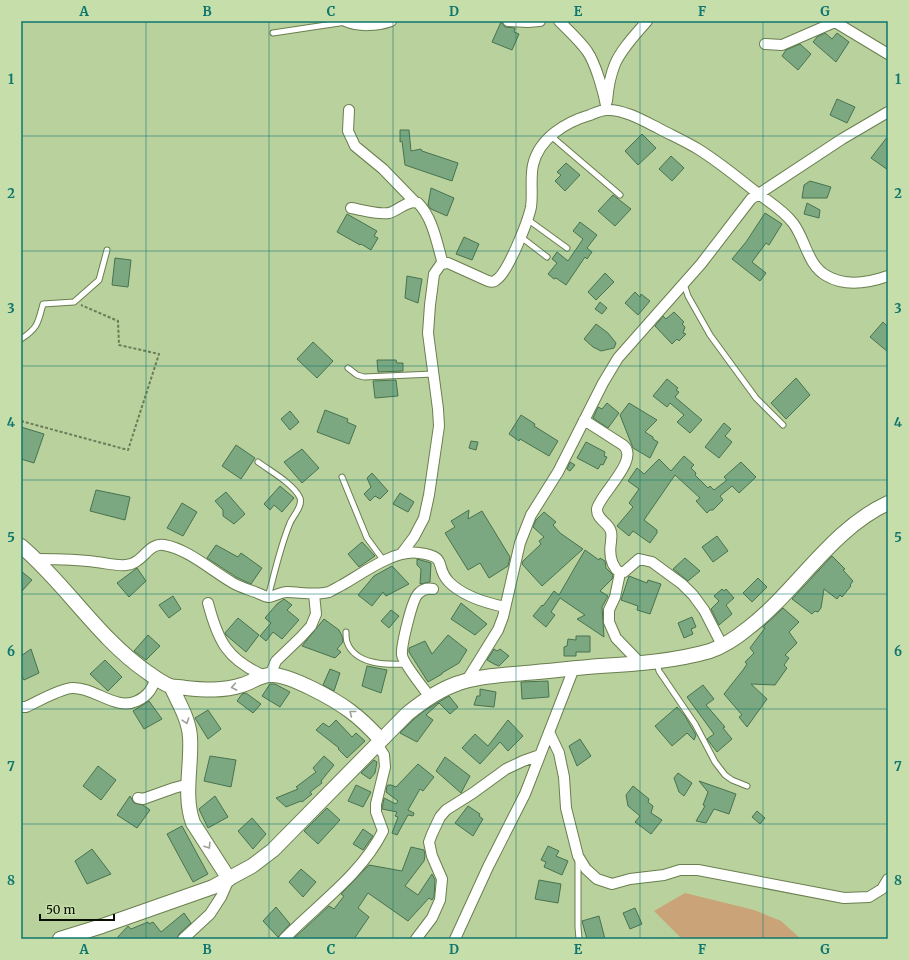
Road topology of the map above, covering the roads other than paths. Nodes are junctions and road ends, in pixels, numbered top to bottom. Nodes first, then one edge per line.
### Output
1 (391, 21) edge
2 (508, 21) edge
3 (540, 21) edge
4 (559, 21) edge
5 (647, 21) edge
6 (346, 22) edge
7 (273, 33) dead end
8 (765, 44) dead end
9 (888, 54) edge
10 (607, 108) junction
11 (349, 110) dead end
12 (888, 112) edge
13 (551, 136) junction
14 (758, 193) junction
15 (620, 195) dead end
16 (415, 202) junction
17 (351, 208) dead end
18 (528, 219) junction
19 (521, 237) junction
20 (567, 248) dead end
21 (107, 250) dead end
22 (547, 257) dead end
23 (443, 264) junction
24 (888, 276) edge
25 (684, 284) junction
26 (21, 339) edge
27 (348, 368) dead end
28 (432, 374) junction
29 (584, 420) junction
30 (783, 425) dead end
31 (258, 462) dead end
32 (342, 477) dead end
33 (888, 503) edge
34 (21, 546) edge
35 (402, 553) junction
36 (36, 558) junction
37 (384, 561) junction
38 (620, 573) junction
39 (433, 589) dead end
40 (314, 594) junction
41 (268, 597) junction
42 (208, 603) dead end
43 (505, 607) junction
44 (346, 632) dead end
45 (722, 645) junction
46 (657, 662) junction
47 (406, 664) junction
48 (640, 664) junction
49 (574, 668) junction
50 (267, 675) junction
51 (156, 678) junction
52 (467, 680) junction
53 (171, 686) junction
54 (430, 697) junction
55 (21, 707) edge
56 (549, 732) junction
57 (379, 742) junction
58 (540, 755) junction
59 (189, 784) junction
60 (747, 786) dead end
61 (138, 798) dead end
62 (578, 856) junction
63 (229, 879) junction
64 (888, 879) edge
65 (104, 933) edge
66 (60, 939) edge
67 (183, 939) edge
68 (284, 939) edge
69 (416, 939) edge
70 (455, 939) edge
71 (579, 939) edge

1 - 6 street
2 - 3 street
4 - 10 street
5 - 10 street
6 - 7 lane
8 - 9 street
10 - 13 street
10 - 14 street
11 - 16 street
12 - 14 street
13 - 15 lane
13 - 18 street
14 - 24 street
14 - 25 street
16 - 17 street
16 - 23 street
18 - 19 street
18 - 20 lane
19 - 22 lane
19 - 23 street
21 - 26 lane
23 - 28 street
25 - 29 street
25 - 30 lane
27 - 28 lane
28 - 35 street
29 - 38 street
29 - 43 street
31 - 41 lane
32 - 37 lane
33 - 45 main road
34 - 36 main road
35 - 37 street
35 - 43 street
36 - 41 street
36 - 51 main road
37 - 40 street
38 - 45 street
38 - 48 street
39 - 47 street
40 - 41 street
40 - 50 street
42 - 50 street
43 - 52 street
44 - 47 lane
45 - 46 main road
46 - 48 main road
46 - 60 lane
47 - 54 street
48 - 49 main road
49 - 52 main road
49 - 56 street
50 -> 53 main road
57 -> 50 main road
51 - 53 main road
51 - 55 street
52 - 54 main road
53 -> 59 main road
54 - 57 main road
56 - 58 street
56 - 62 street
57 - 63 main road
57 - 68 street
58 - 69 street
58 - 70 street
59 - 61 street
59 -> 63 main road
62 - 64 street
62 - 71 lane
63 - 65 main road
63 - 67 street
65 - 66 main road

